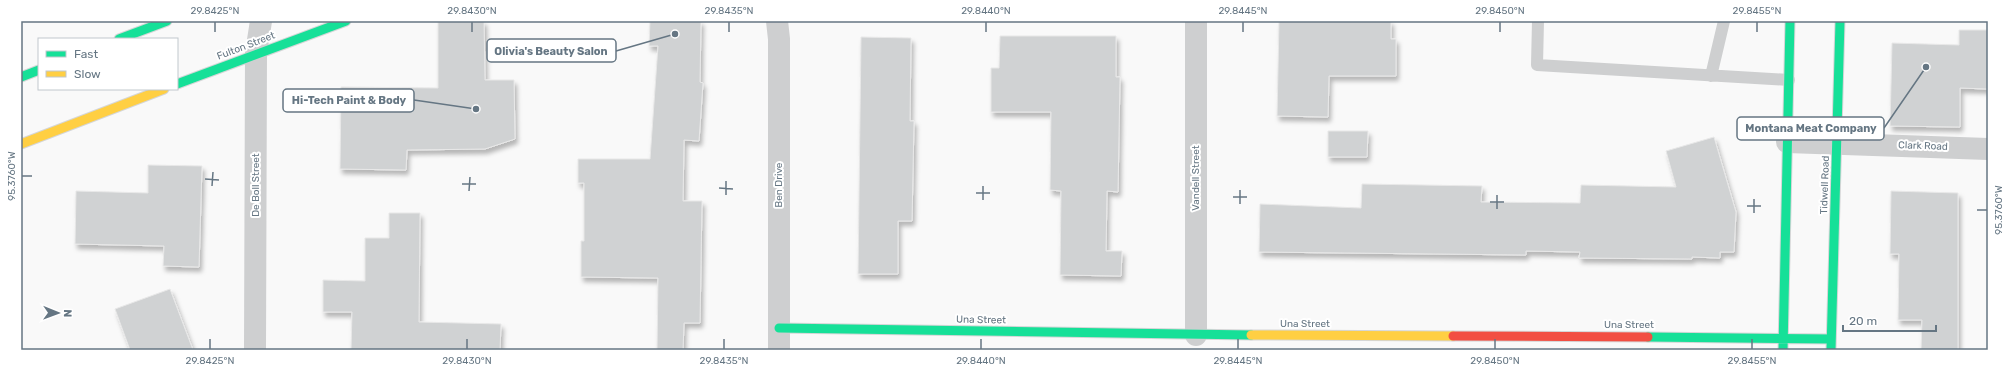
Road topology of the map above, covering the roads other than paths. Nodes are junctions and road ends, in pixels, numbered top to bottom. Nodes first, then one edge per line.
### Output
1 (166, 21) edge
2 (261, 21) edge
3 (346, 21) edge
4 (777, 21) edge
5 (1196, 21) edge
6 (1538, 21) edge
7 (1724, 21) edge
8 (1790, 21) edge
9 (1840, 21) edge
10 (122, 38) edge
11 (256, 53) junction
12 (38, 70) edge
13 (21, 76) edge
14 (1711, 76) junction
15 (1789, 80) junction
16 (178, 84) edge
17 (161, 90) edge
18 (1787, 142) junction
19 (1837, 143) junction
20 (21, 144) edge
21 (1988, 148) edge
22 (779, 328) junction
23 (1196, 335) junction
24 (1784, 337) junction
25 (1832, 339) junction
26 (255, 350) edge
27 (778, 350) edge
28 (1784, 350) edge
29 (1832, 350) edge

1 - 10 main road
2 - 11 street, De Boll Street
3 - 11 main road, Fulton Street
4 - 22 street, Ben Drive
5 - 23 street, Vandell Street
6 - 14 lane
7 - 14 lane
8 - 15 main road
9 - 19 main road, Tidwell Road
11 - 16 main road, Fulton Street
11 - 26 street, De Boll Street
12 - 13 main road
14 - 15 lane
15 - 18 main road
17 - 20 main road
18 - 19 street, Clark Road
18 - 24 main road
19 - 21 street, Clark Road
19 - 25 main road, Tidwell Road
22 - 23 main road, Una Street
22 - 27 street, Ben Drive
23 - 24 main road, Una Street
24 - 25 main road, Una Street
24 - 28 main road
25 - 29 main road, Tidwell Road

